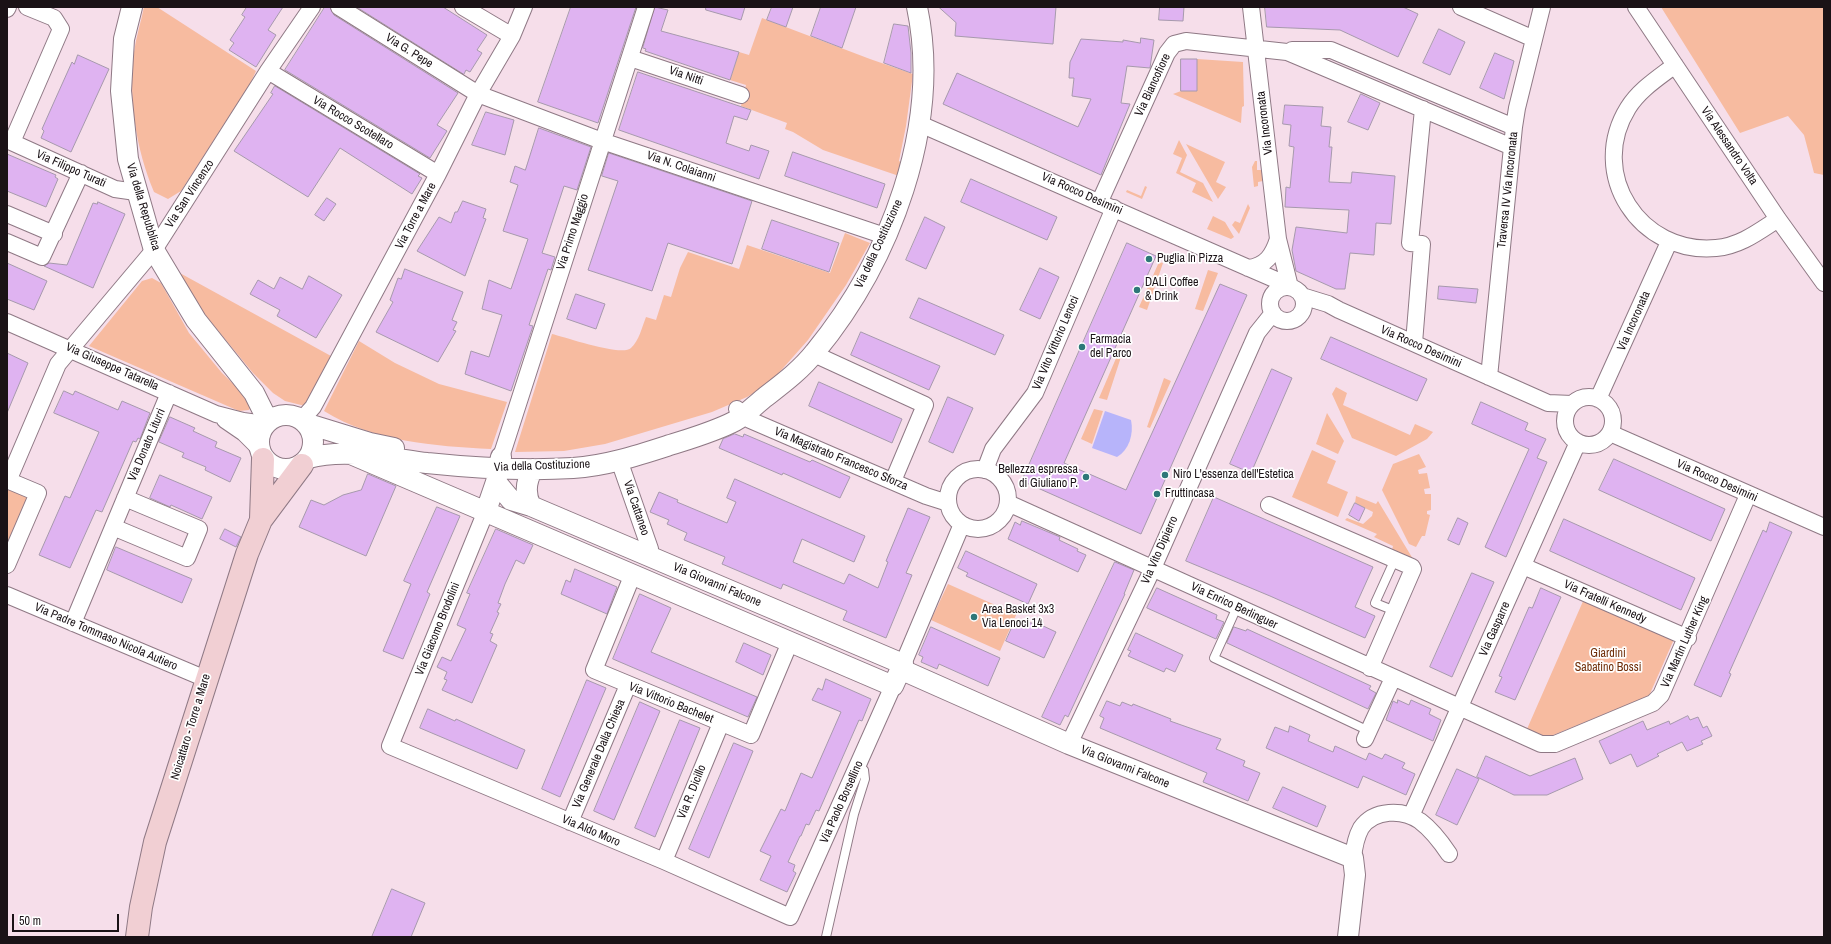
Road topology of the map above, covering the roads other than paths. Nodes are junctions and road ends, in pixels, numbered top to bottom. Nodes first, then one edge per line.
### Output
1 (27, 7) edge
2 (132, 7) edge
3 (312, 7) edge
4 (339, 7) edge
5 (463, 7) edge
6 (524, 7) edge
7 (646, 7) edge
8 (917, 7) edge
9 (1251, 7) edge
10 (1461, 7) edge
11 (1542, 7) edge
12 (1636, 7) edge
13 (512, 36) junction
14 (1534, 39) junction
15 (1256, 49) junction
16 (1287, 52) junction
17 (630, 58) junction
18 (1675, 65) junction
19 (268, 71) junction
20 (478, 94) junction
21 (741, 95) dead end
22 (1422, 109) junction
23 (920, 124) junction
24 (1514, 127) junction
25 (10, 141) edge
26 (602, 141) junction
27 (1512, 148) junction
28 (81, 173) junction
29 (438, 174) junction
30 (136, 192) junction
31 (1107, 204) junction
32 (7, 214) edge
33 (1778, 219) junction
34 (54, 234) junction
35 (885, 236) junction
36 (1278, 239) junction
37 (7, 242) edge
38 (1669, 242) junction
39 (154, 250) junction
40 (1246, 267) junction
41 (1824, 283) edge
42 (1287, 292) junction
43 (1339, 310) junction
44 (1273, 313) junction
45 (1298, 316) junction
46 (7, 322) edge
47 (1414, 343) junction
48 (72, 349) junction
49 (814, 354) junction
50 (1489, 377) junction
51 (169, 393) junction
52 (1598, 399) junction
53 (1548, 403) junction
54 (1572, 404) junction
55 (740, 412) junction
56 (216, 414) junction
57 (302, 421) junction
58 (267, 423) junction
59 (1565, 423) junction
60 (1610, 433) junction
61 (1578, 442) junction
62 (261, 454) junction
63 (353, 455) junction
64 (619, 460) junction
65 (305, 462) junction
66 (498, 469) junction
67 (533, 469) junction
68 (985, 470) junction
69 (8, 480) edge
70 (893, 482) junction
71 (1748, 495) junction
72 (126, 498) junction
73 (948, 502) junction
74 (1008, 503) junction
75 (1269, 505) dead end
76 (534, 507) junction
77 (486, 511) junction
78 (261, 520) junction
79 (962, 524) junction
80 (113, 527) junction
81 (1824, 527) edge
82 (528, 529) junction
83 (650, 557) junction
84 (7, 565) edge
85 (1523, 566) junction
86 (1153, 568) junction
87 (633, 574) junction
88 (7, 595) edge
89 (1237, 607) junction
90 (73, 623) junction
91 (1688, 638) junction
92 (790, 642) junction
93 (1370, 668) junction
94 (899, 673) junction
95 (1392, 678) junction
96 (206, 679) junction
97 (628, 685) junction
98 (1460, 708) junction
99 (721, 723) junction
100 (1367, 735) joint
101 (1068, 744) junction
102 (390, 746) joint
103 (858, 765) junction
104 (1411, 816) junction
105 (570, 822) junction
106 (1449, 854) dead end
107 (1353, 858) junction
108 (664, 861) junction
109 (790, 917) joint
110 (137, 937) edge
111 (826, 937) edge
112 (1348, 937) edge

1 - 25 street
2 - 30 street, Via della Repubblica
3 - 19 street, Via San Vincenzo
4 - 20 street, Via G. Pepe
5 - 13 street
6 - 13 street, Via Torre a Mare
7 - 17 street, Via Primo Maggio
8 - 23 street, Via della Costituzione
9 - 15 street, Via Incoronata
10 - 14 street
11 - 14 street, Traversa IV Via Incoronata
12 - 18 street, Via Alessandro Volta
13 - 20 street, Via Torre a Mare
14 - 24 street, Traversa IV Via Incoronata
15 - 16 street
15 - 31 street, Via Biancofiore
15 - 36 street, Via Incoronata
16 - 22 street
16 - 24 street
17 - 21 street, Via Nitti
17 - 26 street, Via Primo Maggio
18 - 33 street, Via Alessandro Volta
18 - 38 street
19 - 29 street, Via Rocco Scotellaro
19 - 39 street, Via San Vincenzo
20 - 26 street, Via N. Colaianni
20 - 29 street, Via Torre a Mare
22 - 27 street
22 - 47 street
23 - 31 street, Via Rocco Desimini
23 - 35 street, Via della Costituzione
24 - 27 street, Traversa IV Via Incoronata
25 - 28 street, Via Filippo Turati
26 - 35 street, Via N. Colaianni
26 - 66 street, Via Primo Maggio
27 - 50 street, Traversa IV Via Incoronata
28 - 30 street, Via Filippo Turati
28 - 34 street
29 - 57 street, Via Torre a Mare
30 - 39 street, Via della Repubblica
31 - 40 street, Via Rocco Desimini
31 - 68 street, Via Vito Vittorio Lenoci
32 - 34 street
33 - 38 street
33 - 41 street, Via Alessandro Volta
34 - 37 street
35 - 49 street, Via della Costituzione
36 - 40 street
36 - 42 street, Via Incoronata
38 - 52 street, Via Incoronata
39 - 48 street, Via San Vincenzo
39 - 58 street, Via della Repubblica
40 - 42 street, Via Rocco Desimini
42 - 43 street, Via Rocco Desimini
42 - 44 street
42 - 45 street
43 - 45 street, Via Rocco Desimini
43 - 47 street, Via Rocco Desimini
44 - 45 street, Via Rocco Desimini
44 - 86 street, Via Vito Dipierro
46 - 48 street, Via Giuseppe Tatarella
47 - 50 street, Via Rocco Desimini
48 - 51 street, Via Giuseppe Tatarella
48 - 69 street, Via San Vincenzo
49 - 55 street, Via della Costituzione
49 - 70 street
50 - 53 street, Via Rocco Desimini
51 - 56 street, Via Giuseppe Tatarella
51 - 72 street, Via Donato Liturri
52 - 54 street
52 - 60 street
53 - 54 street, Via Rocco Desimini
53 - 59 street, Via Rocco Desimini
54 - 59 street
55 - 64 street, Via della Costituzione
55 - 66 street, Via della Costituzione
55 - 70 street, Via Magistrato Francesco Sforza
56 - 58 street, Via Giuseppe Tatarella
56 - 62 street, Via Giuseppe Tatarella
57 - 58 street
57 - 65 street
57 - 66 street, Via della Costituzione
58 - 62 street
59 - 61 street
60 - 61 street
60 - 71 street, Via Rocco Desimini
61 - 85 street, Via Gasparre
62 - 65 street
62 - 78 main road, Noicattaro - Torre a Mare
63 - 65 street, Via della Costituzione
63 - 66 street, Via della Costituzione
63 - 77 street
64 - 67 street, Via della Costituzione
64 - 83 street, Via Cattaneo
65 - 78 main road, Noicattaro - Torre a Mare
66 - 67 street, Via della Costituzione
66 - 76 street, Via Giovanni Falcone
66 - 77 street
67 - 76 street
68 - 73 street
68 - 74 street
69 - 84 street, Via San Vincenzo
70 - 73 street, Via Magistrato Francesco Sforza
71 - 81 street, Via Rocco Desimini
71 - 91 street, Via Martin Luther King
72 - 80 street, Via Donato Liturri
72 - 80 street
73 - 79 street
74 - 79 street
74 - 86 street, Via Enrico Berlinguer
75 - 93 street
76 - 82 street
76 - 83 street, Via Giovanni Falcone
77 - 82 street
77 - 102 street, Via Giacomo Brodolini
78 - 96 main road, Noicattaro - Torre a Mare
79 - 94 street
80 - 90 street, Via Donato Liturri
82 - 87 street
83 - 94 street, Via Giovanni Falcone
85 - 91 street, Via Fratelli Kennedy
85 - 98 street, Via Gasparre
86 - 89 street, Via Enrico Berlinguer
86 - 101 street, Via Vito Dipierro
87 - 92 street
87 - 97 street, Via Vittorio Bachelet
88 - 90 street, Via Padre Tommaso Nicola Autiero
89 - 93 street, Via Enrico Berlinguer
89 - 100 lane
90 - 96 street, Via Padre Tommaso Nicola Autiero
91 - 98 street, Via Martin Luther King
92 - 94 street
92 - 99 street, Via Vittorio Bachelet
93 - 95 street, Via Enrico Berlinguer
94 - 101 street, Via Giovanni Falcone
94 - 103 street, Via Paolo Borsellino
95 - 98 street, Via Enrico Berlinguer
95 - 100 street
96 - 110 main road, Noicattaro - Torre a Mare
97 - 99 street, Via Vittorio Bachelet
97 - 105 street, Via Generale Dalla Chiesa
98 - 104 street, Via Gasparre
99 - 108 street, Via R. Dicillo
101 - 107 street, Via Giovanni Falcone
102 - 105 street, Via Aldo Moro
103 - 109 street, Via Paolo Borsellino
103 - 111 lane
104 - 106 street
104 - 107 street
105 - 108 street, Via Aldo Moro
107 - 112 street
108 - 109 street, Via Aldo Moro

